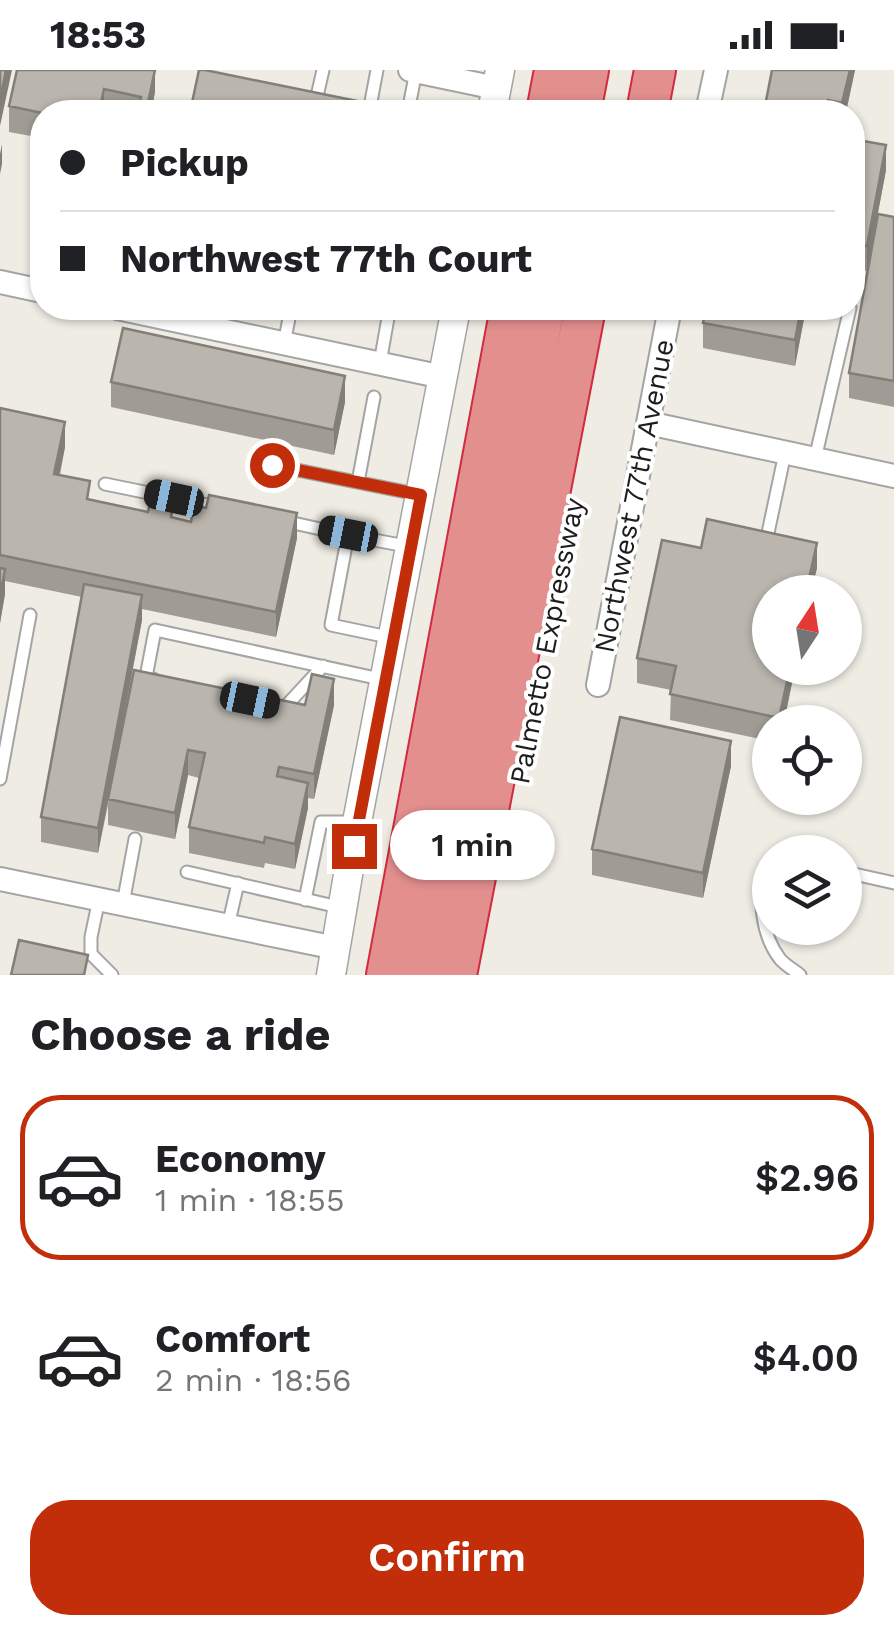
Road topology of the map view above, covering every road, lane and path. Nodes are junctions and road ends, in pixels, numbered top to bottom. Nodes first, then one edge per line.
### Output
1 (324, 70) edge
2 (377, 70) edge
3 (554, 70) edge
4 (588, 70) edge
5 (631, 70) edge
6 (655, 70) edge
7 (413, 71) edge
8 (715, 71) edge
9 (496, 90) edge
10 (317, 100) edge
11 (371, 100) edge
12 (409, 100) edge
13 (549, 100) edge
14 (582, 100) edge
15 (625, 100) edge
16 (649, 100) edge
17 (710, 100) edge
18 (0, 282) edge
19 (30, 288) edge
20 (173, 320) edge
21 (288, 320) edge
22 (388, 320) edge
23 (454, 320) edge
24 (509, 320) edge
25 (542, 320) edge
26 (583, 320) edge
27 (608, 320) edge
28 (668, 320) edge
29 (847, 320) edge
30 (284, 344) junction
31 (380, 364) junction
32 (443, 377) junction
33 (374, 397) dead end
34 (648, 424) junction
35 (785, 453) junction
36 (816, 459) junction
37 (272, 465) dead end
38 (894, 476) edge
39 (358, 482) junction
40 (105, 484) dead end
41 (421, 495) junction
42 (236, 511) edge
43 (273, 519) edge
44 (348, 534) junction
45 (411, 547) junction
46 (765, 549) edge
47 (30, 615) dead end
48 (393, 638) junction
49 (322, 666) junction
50 (385, 680) junction
51 (163, 681) edge
52 (598, 685) dead end
53 (268, 703) edge
54 (0, 779) edge
55 (358, 822) junction
56 (135, 840) dead end
57 (187, 872) dead end
58 (862, 876) edge
59 (0, 879) edge
60 (238, 883) junction
61 (894, 883) edge
62 (99, 899) junction
63 (305, 900) junction
64 (123, 904) junction
65 (343, 908) junction
66 (228, 926) junction
67 (773, 945) edge
68 (334, 961) edge
69 (112, 975) edge
70 (387, 975) edge
71 (419, 975) edge
72 (456, 975) edge
73 (482, 975) edge
74 (800, 975) edge

1 - 10 lane
2 - 11 lane
3 - 13 highway
4 - 14 highway
5 - 15 highway
6 - 16 highway
7 - 9 street
7 - 12 lane
8 - 17 street
18 - 19 street
20 - 30 street
21 - 30 lane
22 - 31 lane
23 - 32 street
24 - 70 highway
25 - 71 highway
26 - 72 highway
27 - 73 highway, Palmetto Expressway
28 - 34 street, Northwest 77th Avenue
29 - 36 lane
30 - 31 street
31 - 32 street
32 - 41 street
33 - 39 lane
34 - 35 street
34 - 52 street, Northwest 77th Avenue
35 - 36 street
35 - 46 lane
36 - 38 street
37 - 39 lane
39 - 41 lane
40 - 42 lane
41 - 45 street
43 - 44 lane
44 - 45 lane
44 - 48 lane
45 - 48 street
47 - 54 lane
48 - 50 street
49 - 50 lane
49 - 51 lane
49 - 53 lane
50 - 55 street
55 - 63 lane
55 - 65 street
56 - 64 lane
57 - 60 lane
58 - 61 lane
59 - 62 street
60 - 63 lane
60 - 66 lane
62 - 64 street
62 - 69 lane
63 - 65 lane
64 - 66 street
65 - 68 street
66 - 68 street
67 - 74 lane

